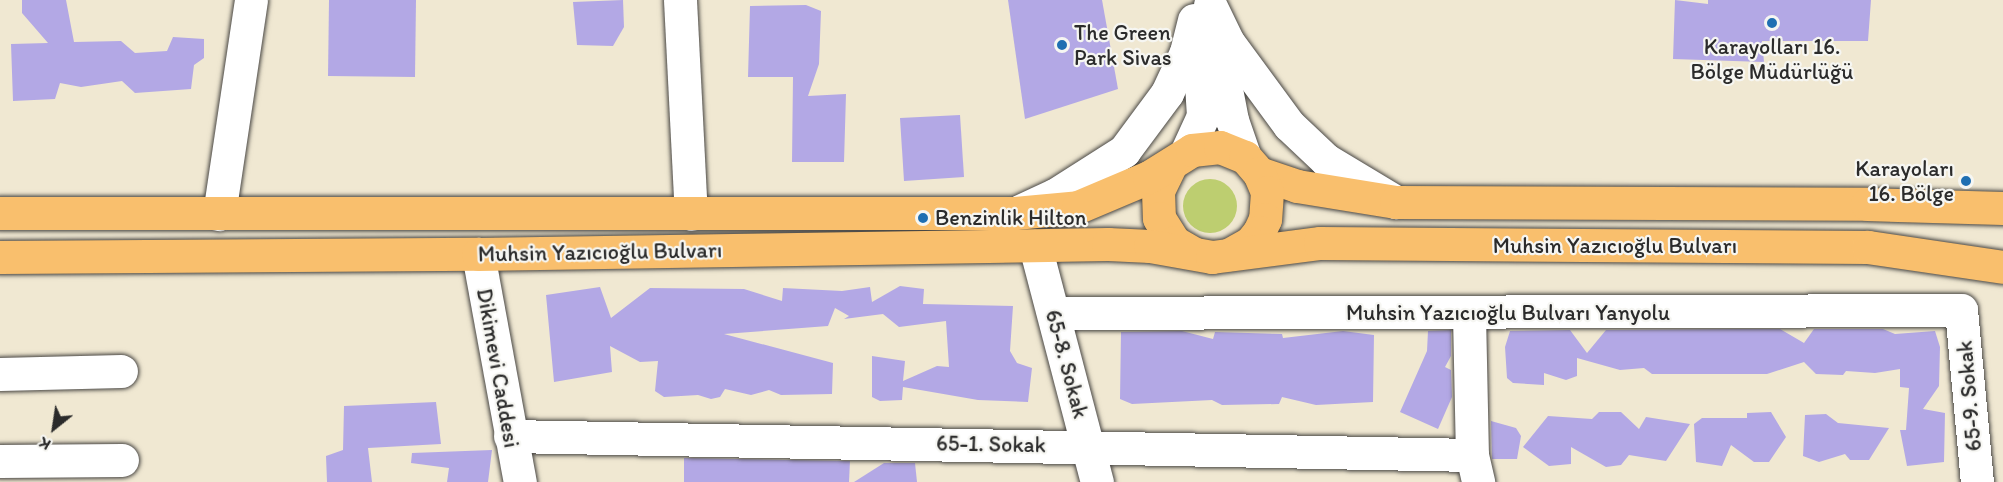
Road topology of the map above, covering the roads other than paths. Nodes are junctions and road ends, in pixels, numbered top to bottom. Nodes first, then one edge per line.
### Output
1 (251, 0) edge
2 (680, 0) edge
3 (1200, 6) edge
4 (1178, 160) junction
5 (1252, 165) junction
6 (1396, 202) junction
7 (2003, 208) edge
8 (0, 213) edge
9 (1015, 213) junction
10 (219, 214) junction
11 (691, 214) junction
12 (1035, 246) junction
13 (478, 254) junction
14 (0, 256) edge
15 (1212, 256) junction
16 (1995, 269) edge
17 (1961, 310) joint
18 (1054, 313) junction
19 (1469, 314) junction
20 (121, 371) dead end
21 (0, 374) edge
22 (510, 436) junction
23 (1088, 445) junction
24 (122, 460) dead end
25 (0, 461) edge
26 (1475, 469) edge
27 (520, 482) edge
28 (1097, 482) edge
29 (1977, 482) edge

1 - 10 street
2 - 11 street
3 - 4 street
3 - 5 street
3 - 6 street
3 - 9 street
4 - 5 main road, Muhsin Yazıcıoğlu Bulvarı
4 - 9 main road, Muhsin Yazıcıoğlu Bulvarı
4 - 15 main road
5 - 6 main road, Muhsin Yazıcıoğlu Bulvarı
5 - 15 main road
6 - 7 main road, Muhsin Yazıcıoğlu Bulvarı
8 - 10 main road, Muhsin Yazıcıoğlu Bulvarı
9 - 11 main road, Muhsin Yazıcıoğlu Bulvarı
10 - 11 main road, Muhsin Yazıcıoğlu Bulvarı
12 - 13 main road, Muhsin Yazıcıoğlu Bulvarı
12 - 15 main road, Muhsin Yazıcıoğlu Bulvarı
12 - 18 street, 65-8. Sokak
13 - 14 main road, Muhsin Yazıcıoğlu Bulvarı
13 - 22 street, Dikimevi Caddesi
15 - 16 main road, Muhsin Yazıcıoğlu Bulvarı
17 - 19 street, Muhsin Yazıcıoğlu Bulvarı Yanyolu
17 - 29 street, 65-9. Sokak
18 - 19 street, Muhsin Yazıcıoğlu Bulvarı Yanyolu
18 - 23 street, 65-8. Sokak
19 - 26 street
20 - 21 street
22 - 23 street, 65-1. Sokak
22 - 27 street, Dikimevi Caddesi
23 - 26 street, 65-1. Sokak
23 - 28 street, 65-8. Sokak
24 - 25 street

